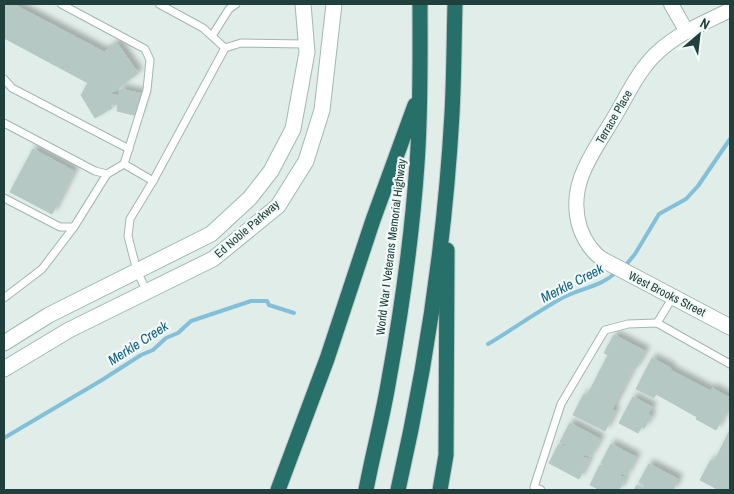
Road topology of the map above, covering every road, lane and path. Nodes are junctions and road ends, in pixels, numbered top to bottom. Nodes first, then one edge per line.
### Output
1 (61, 4) edge
2 (159, 4) edge
3 (236, 4) edge
4 (303, 4) edge
5 (334, 4) edge
6 (420, 4) edge
7 (455, 4) edge
8 (671, 4) edge
9 (730, 10) edge
10 (687, 32) junction
11 (212, 36) junction
12 (306, 44) junction
13 (225, 48) junction
14 (4, 79) edge
15 (420, 92) junction
16 (4, 123) edge
17 (130, 149) junction
18 (124, 164) junction
19 (448, 164) junction
20 (106, 174) junction
21 (153, 181) junction
22 (4, 198) edge
23 (74, 227) junction
24 (604, 261) joint
25 (137, 271) junction
26 (147, 292) junction
27 (4, 298) edge
28 (673, 298) junction
29 (658, 323) junction
30 (730, 327) edge
31 (4, 343) edge
32 (730, 364) edge
33 (4, 370) edge
34 (278, 490) edge
35 (366, 490) edge
36 (398, 490) edge
37 (440, 490) edge
38 (541, 490) edge

1 - 17 lane
2 - 11 lane
3 - 11 lane
4 - 12 main road, Ed Noble Parkway
5 - 26 main road, Ed Noble Parkway
6 - 15 highway, World War I Veterans Memorial Highway
7 - 19 highway
8 - 10 street
9 - 10 street, Terrace Place
10 - 24 street, Terrace Place
11 - 13 lane
12 - 13 lane
12 - 25 main road, Ed Noble Parkway
13 - 21 lane
14 - 17 lane
15 - 34 highway
15 - 35 highway, World War I Veterans Memorial Highway
16 - 20 lane
17 - 18 lane
18 - 20 lane
18 - 21 lane
19 - 36 highway
19 - 37 highway
20 - 23 lane
21 - 25 lane
22 - 23 lane
23 - 27 lane
24 - 28 main road, West Brooks Street
25 - 26 lane
25 - 31 main road, Ed Noble Parkway
26 - 33 main road, Ed Noble Parkway
28 - 29 lane
28 - 30 main road, West Brooks Street
29 - 32 lane
29 - 38 lane

